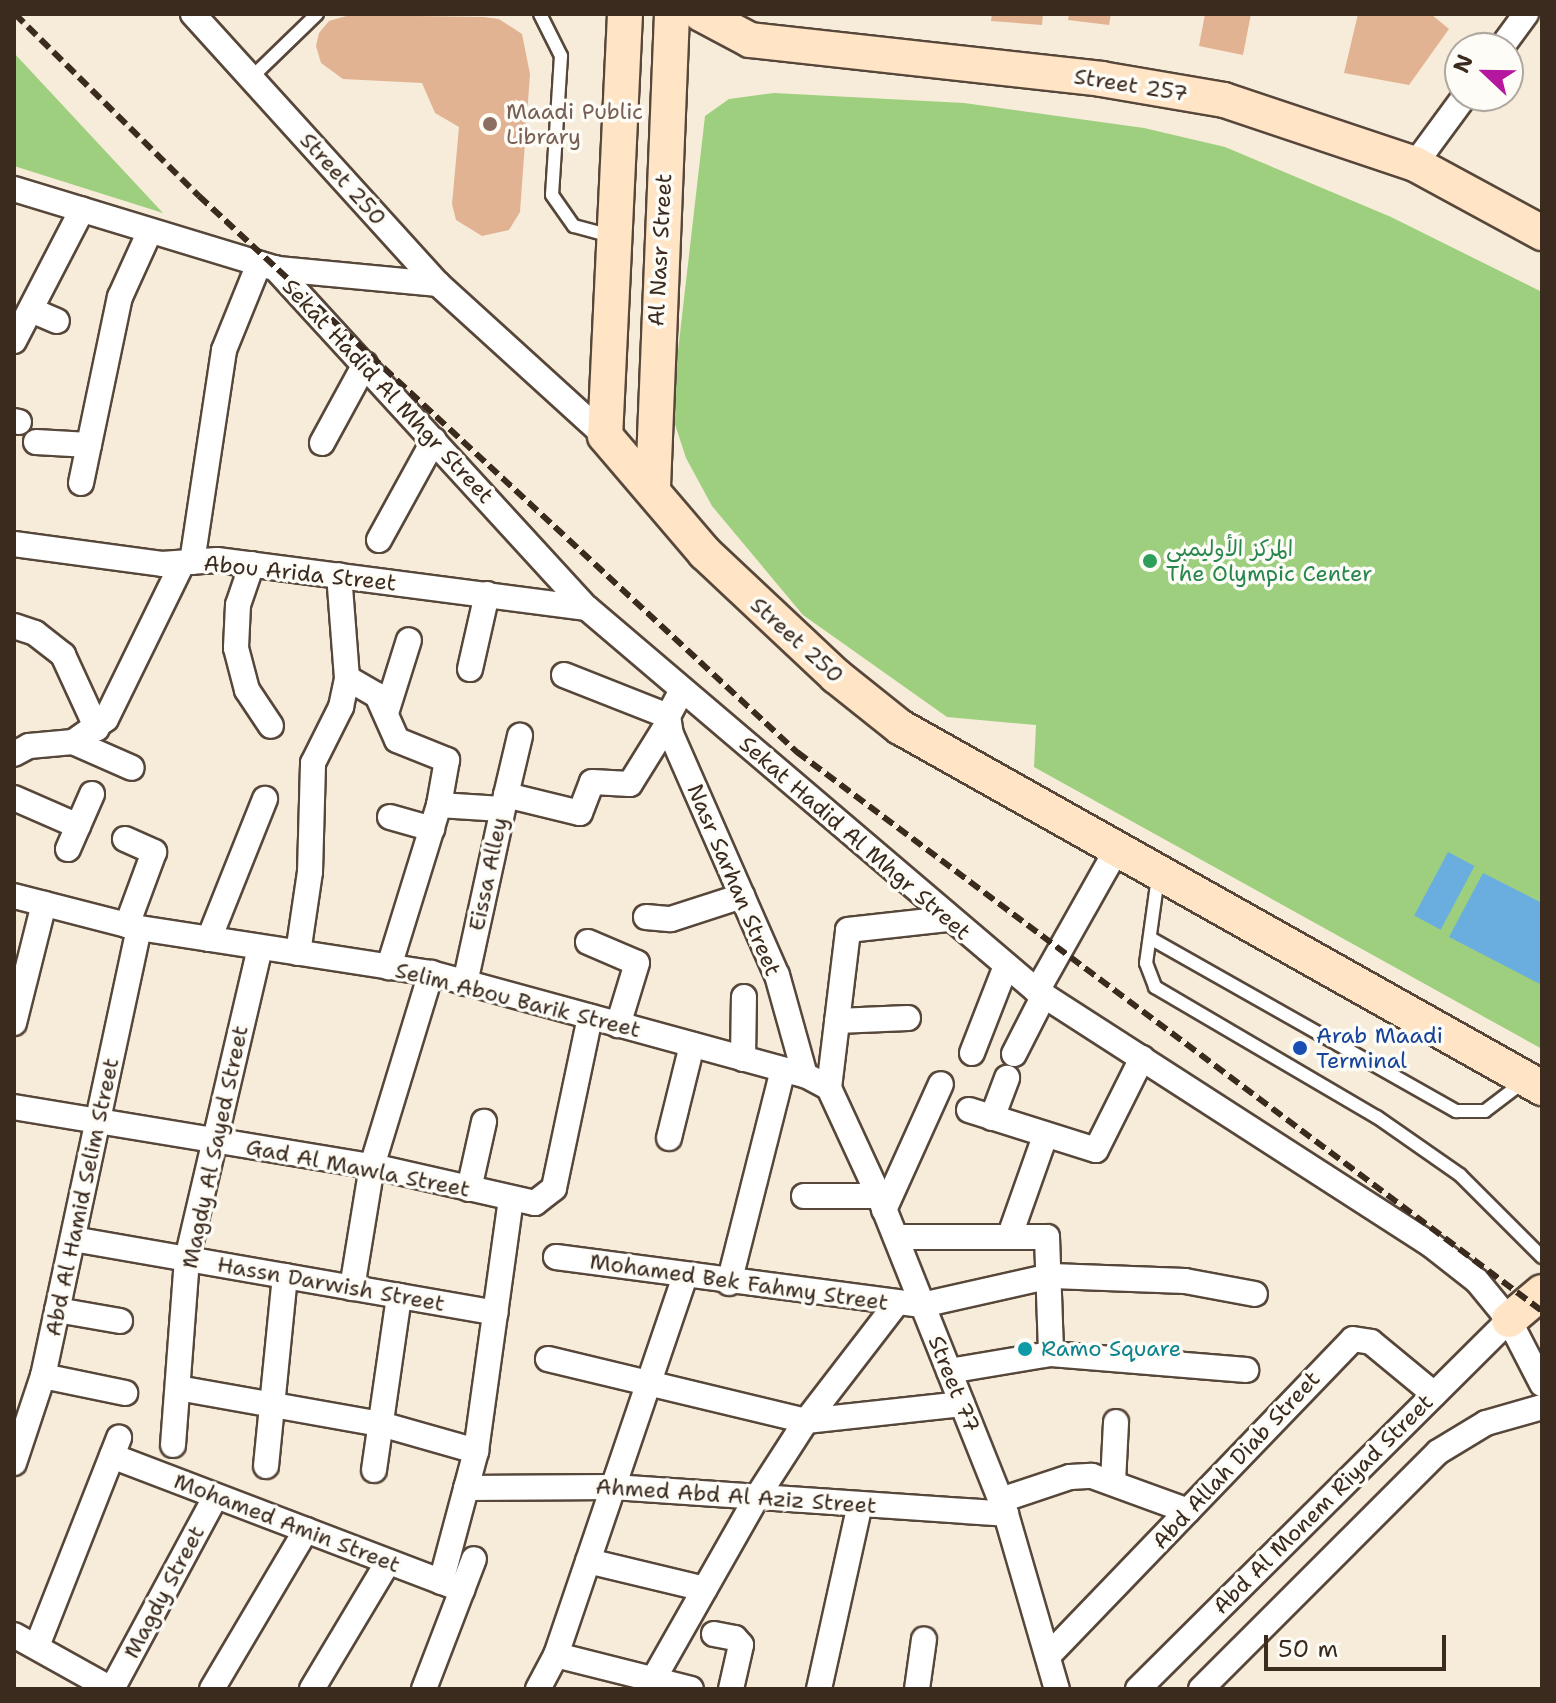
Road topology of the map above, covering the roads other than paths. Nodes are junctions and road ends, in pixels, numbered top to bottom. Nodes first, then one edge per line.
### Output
1 (193, 14) edge
2 (317, 14) edge
3 (560, 14) edge
4 (625, 14) edge
5 (672, 14) edge
6 (701, 14) edge
7 (1526, 14) edge
8 (544, 19) edge
9 (1513, 32) edge
10 (251, 78) junction
11 (1453, 112) edge
12 (1415, 164) junction
13 (14, 189) edge
14 (82, 210) junction
15 (150, 231) junction
16 (1542, 233) edge
17 (612, 236) junction
18 (267, 266) junction
19 (438, 284) junction
20 (57, 321) dead end
21 (21, 322) edge
22 (365, 364) junction
23 (605, 436) junction
24 (434, 440) junction
25 (36, 442) dead end
26 (322, 443) dead end
27 (89, 445) junction
28 (81, 483) dead end
29 (653, 487) junction
30 (379, 540) dead end
31 (14, 544) edge
32 (187, 563) junction
33 (252, 564) junction
34 (339, 575) junction
35 (487, 594) junction
36 (587, 608) junction
37 (14, 626) edge
38 (409, 640) dead end
39 (470, 669) dead end
40 (564, 675) dead end
41 (347, 678) junction
42 (682, 690) junction
43 (387, 710) junction
44 (668, 719) junction
45 (271, 726) dead end
46 (97, 729) junction
47 (520, 736) dead end
48 (73, 742) junction
49 (14, 754) edge
50 (132, 768) dead end
51 (92, 794) dead end
52 (14, 798) edge
53 (265, 799) dead end
54 (504, 802) junction
55 (390, 817) dead end
56 (436, 817) junction
57 (78, 826) junction
58 (125, 839) dead end
59 (68, 849) dead end
60 (1116, 851) junction
61 (1158, 874) junction
62 (14, 896) edge
63 (742, 896) junction
64 (44, 904) junction
65 (646, 917) dead end
66 (947, 919) junction
67 (133, 926) junction
68 (1150, 938) junction
69 (209, 939) junction
70 (588, 942) dead end
71 (260, 947) junction
72 (298, 953) junction
73 (1006, 966) junction
74 (389, 967) junction
75 (431, 973) junction
76 (465, 983) junction
77 (1040, 993) junction
78 (744, 997) dead end
79 (590, 1017) junction
80 (908, 1018) dead end
81 (837, 1021) junction
82 (14, 1023) edge
83 (618, 1025) junction
84 (692, 1045) junction
85 (972, 1053) dead end
86 (1014, 1054) dead end
87 (1142, 1058) junction
88 (743, 1059) junction
89 (794, 1073) junction
90 (1007, 1078) dead end
91 (1534, 1083) edge
92 (941, 1084) dead end
93 (829, 1088) junction
94 (15, 1110) edge
95 (98, 1121) junction
96 (484, 1122) dead end
97 (1045, 1136) junction
98 (669, 1138) dead end
99 (214, 1140) junction
100 (372, 1166) junction
101 (469, 1189) junction
102 (804, 1196) dead end
103 (511, 1199) junction
104 (882, 1203) junction
105 (1010, 1235) junction
106 (896, 1237) junction
107 (73, 1239) junction
108 (556, 1257) dead end
109 (1542, 1257) edge
110 (187, 1259) junction
111 (285, 1276) junction
112 (685, 1276) junction
113 (1051, 1276) junction
114 (729, 1283) junction
115 (352, 1288) junction
116 (1542, 1292) edge
117 (1255, 1294) dead end
118 (399, 1296) junction
119 (896, 1304) junction
120 (922, 1305) junction
121 (57, 1310) junction
122 (496, 1313) junction
123 (1509, 1320) junction
124 (120, 1321) dead end
125 (1051, 1354) junction
126 (548, 1359) dead end
127 (1246, 1370) dead end
128 (949, 1371) junction
129 (43, 1376) junction
130 (648, 1384) junction
131 (1542, 1384) edge
132 (178, 1388) junction
133 (125, 1393) dead end
134 (1434, 1394) junction
135 (273, 1401) junction
136 (962, 1404) junction
137 (1542, 1407) edge
138 (806, 1421) junction
139 (1116, 1422) dead end
140 (381, 1424) junction
141 (173, 1445) dead end
142 (476, 1451) junction
143 (14, 1463) edge
144 (266, 1466) dead end
145 (374, 1470) dead end
146 (1113, 1482) junction
147 (613, 1487) junction
148 (466, 1488) junction
149 (216, 1496) junction
150 (757, 1497) junction
151 (860, 1504) junction
152 (1003, 1507) junction
153 (1188, 1511) junction
154 (306, 1530) junction
155 (474, 1559) dead end
156 (588, 1561) junction
157 (388, 1562) junction
158 (452, 1586) junction
159 (705, 1589) junction
160 (714, 1634) dead end
161 (14, 1635) edge
162 (924, 1639) dead end
163 (37, 1646) junction
164 (556, 1655) junction
165 (1049, 1655) junction
166 (653, 1680) junction
167 (112, 1689) edge
168 (212, 1689) edge
169 (312, 1689) edge
170 (424, 1689) edge
171 (538, 1689) edge
172 (691, 1689) edge
173 (731, 1689) edge
174 (819, 1689) edge
175 (917, 1689) edge
176 (1057, 1689) edge
177 (1138, 1689) edge
178 (1201, 1689) edge

1 - 10 street, Street 250
2 - 10 lane
3 - 8 lane
4 - 17 street
5 - 29 street, Al Nasr Street
6 - 12 street, Street 257
7 - 9 street
8 - 17 lane
10 - 19 street, Street 250
11 - 12 street
12 - 16 street, Street 257
13 - 14 street
14 - 15 street
14 - 21 street
15 - 18 street
15 - 27 street
17 - 23 street
18 - 19 street
18 - 22 street, Sekat Hadid Al Mhgr Street
18 - 32 street
19 - 23 street, Street 250
20 - 21 street
22 - 24 street, Sekat Hadid Al Mhgr Street
22 - 26 street
23 - 29 street, Street 250
24 - 30 street
24 - 36 street, Sekat Hadid Al Mhgr Street
25 - 27 street
27 - 28 street
29 - 60 street, Street 250
31 - 32 street, Abou Arida Street
32 - 33 street, Abou Arida Street
32 - 46 street
33 - 34 street, Abou Arida Street
33 - 45 street
34 - 35 street, Abou Arida Street
34 - 41 street
35 - 36 street, Abou Arida Street
35 - 39 street
36 - 42 street, Sekat Hadid Al Mhgr Street
37 - 46 street
38 - 43 street
40 - 44 street
41 - 43 street
41 - 72 street
42 - 44 street
42 - 66 street, Sekat Hadid Al Mhgr Street
43 - 56 street
44 - 54 street, Eissa Alley
44 - 63 street, Nasr Sarhan Street
46 - 48 street
47 - 54 street
48 - 49 street
48 - 50 street
51 - 57 street
52 - 57 street
53 - 69 street
54 - 56 street
54 - 76 street, Eissa Alley
55 - 56 street
56 - 74 street
57 - 59 street
58 - 67 street, Abd Al Hamid Selim Street
60 - 61 street, Street 250
60 - 77 street
61 - 68 lane
61 - 91 street, Street 250
62 - 64 street, Selim Abou Barik Street
63 - 65 street
63 - 89 street, Nasr Sarhan Street
64 - 67 street, Selim Abou Barik Street
64 - 82 street
66 - 73 street, Sekat Hadid Al Mhgr Street
66 - 81 street
67 - 69 street, Selim Abou Barik Street
67 - 95 street, Abd Al Hamid Selim Street
68 - 91 lane
68 - 109 lane
69 - 71 street, Selim Abou Barik Street
70 - 83 street
71 - 72 street, Selim Abou Barik Street
71 - 99 street, Magdy Al Sayed Street
72 - 74 street, Selim Abou Barik Street
73 - 77 street, Sekat Hadid Al Mhgr Street
73 - 85 street
74 - 75 street, Selim Abou Barik Street
75 - 76 street, Selim Abou Barik Street
75 - 100 street
76 - 79 street, Selim Abou Barik Street
77 - 86 street
77 - 87 street, Sekat Hadid Al Mhgr Street
78 - 88 street
79 - 83 street, Selim Abou Barik Street
79 - 103 street, Gad Al Mawla Street
80 - 81 street
81 - 93 street
83 - 84 street, Selim Abou Barik Street
84 - 88 street, Selim Abou Barik Street
84 - 98 street
87 - 97 street
87 - 123 street, Sekat Hadid Al Mhgr Street
88 - 89 street, Selim Abou Barik Street
89 - 93 street, Selim Abou Barik Street
89 - 114 street
90 - 97 street
92 - 104 street
93 - 104 street, Street 77
94 - 95 street, Gad Al Mawla Street
95 - 99 street, Gad Al Mawla Street
95 - 107 street, Abd Al Hamid Selim Street
96 - 101 street
97 - 105 street
99 - 100 street, Gad Al Mawla Street
99 - 110 street, Magdy Al Sayed Street
100 - 101 street, Gad Al Mawla Street
100 - 115 street
101 - 103 street, Gad Al Mawla Street
102 - 104 street
103 - 122 street
104 - 106 street, Street 77
105 - 106 street
105 - 113 street
106 - 120 street, Street 77
107 - 110 street, Hassn Darwish Street
107 - 121 street, Abd Al Hamid Selim Street
108 - 112 street, Mohamed Bek Fahmy Street
110 - 111 street, Hassn Darwish Street
110 - 132 street, Magdy Al Sayed Street
111 - 115 street, Hassn Darwish Street
111 - 135 street
112 - 114 street, Mohamed Bek Fahmy Street
112 - 130 street
113 - 117 street, Mohamed Bek Fahmy Street
113 - 120 street, Mohamed Bek Fahmy Street
113 - 125 street
114 - 119 street, Mohamed Bek Fahmy Street
115 - 118 street, Hassn Darwish Street
116 - 123 street
118 - 122 street, Hassn Darwish Street
118 - 140 street
119 - 120 street, Mohamed Bek Fahmy Street
119 - 138 street
120 - 128 street, Street 77
121 - 124 street
121 - 129 street, Abd Al Hamid Selim Street
122 - 142 street
123 - 131 street
123 - 134 street, Abd Al Monem Riyad Street
125 - 127 street
125 - 128 street
126 - 130 street
128 - 136 street, Street 77
129 - 133 street
129 - 143 street, Abd Al Hamid Selim Street
130 - 138 street
130 - 147 street
132 - 135 street
132 - 141 street, Magdy Al Sayed Street
134 - 153 street, Abd Allah Diab Street
134 - 177 street, Abd Al Monem Riyad Street
135 - 140 street
135 - 144 street
136 - 138 street
136 - 152 street, Street 77
137 - 178 street, Abd Al Monem Riyad Street
138 - 150 street
139 - 146 street
140 - 142 street
140 - 145 street
142 - 148 street
146 - 152 street
146 - 153 street
147 - 148 street, Ahmed Abd Al Aziz Street
147 - 150 street, Ahmed Abd Al Aziz Street
147 - 156 street
148 - 158 street
149 - 154 street, Mohamed Amin Street
149 - 163 street, Mohamed Amin Street
149 - 167 street, Magdy Street
150 - 151 street, Ahmed Abd Al Aziz Street
150 - 159 street
151 - 152 street, Ahmed Abd Al Aziz Street
151 - 174 street
152 - 165 street, Street 77
153 - 165 street, Abd Allah Diab Street
154 - 157 street, Mohamed Amin Street
154 - 168 street
155 - 158 street
156 - 159 street
156 - 164 street
157 - 158 street, Mohamed Amin Street
157 - 169 street
158 - 170 street
159 - 166 street
160 - 173 street
161 - 163 street
162 - 175 street
163 - 167 street
164 - 166 street
164 - 171 street
165 - 176 street, Street 77
166 - 172 street

